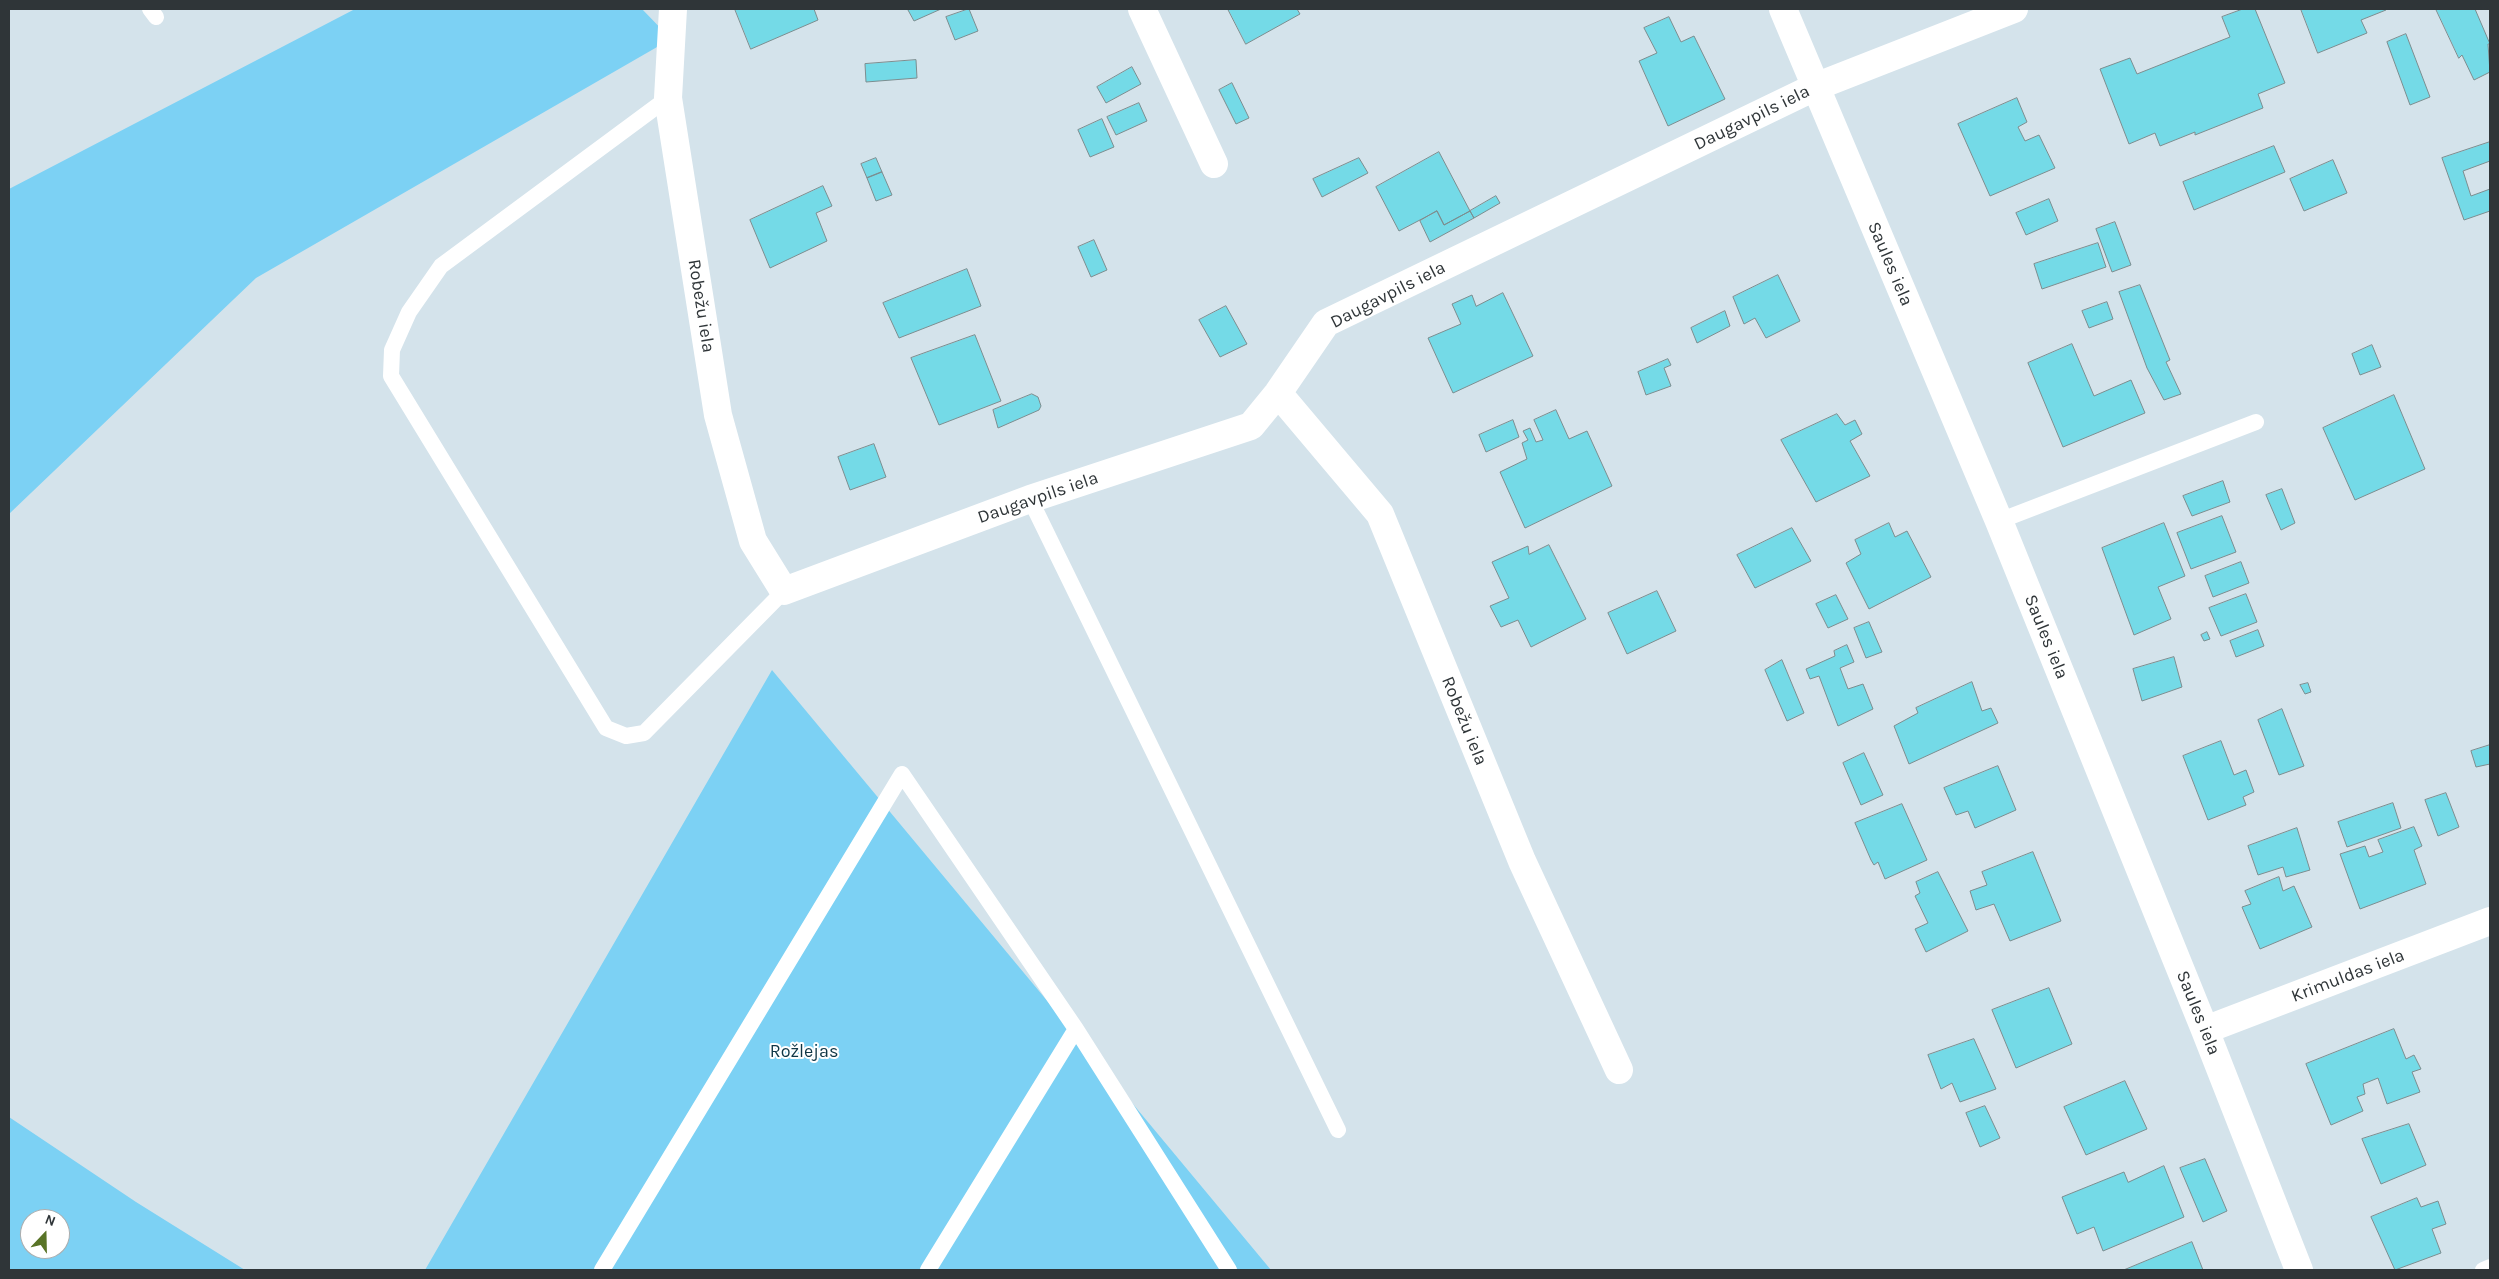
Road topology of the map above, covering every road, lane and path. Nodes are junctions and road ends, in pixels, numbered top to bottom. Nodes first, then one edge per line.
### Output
1 (673, 9) edge
2 (1142, 9) edge
3 (1782, 9) edge
4 (2014, 9) edge
5 (1815, 87) junction
6 (668, 98) junction
7 (1214, 164) dead end
8 (1278, 393) junction
9 (2256, 422) dead end
10 (1030, 500) junction
11 (2000, 521) junction
12 (784, 591) junction
13 (2490, 921) edge
14 (1076, 1029) junction
15 (2205, 1030) junction
16 (1619, 1070) dead end
17 (1338, 1130) dead end
18 (2490, 1267) edge
19 (602, 1270) edge
20 (928, 1270) edge
21 (1228, 1270) edge
22 (2299, 1270) edge
23 (2483, 1270) edge

1 - 6 street, Robežu iela
2 - 7 street
3 - 5 street, Saules iela
4 - 5 street, Daugavpils iela
5 - 8 street, Daugavpils iela
5 - 11 street, Saules iela
6 - 12 street, Robežu iela
6 - 12 lane
8 - 10 street, Daugavpils iela
8 - 16 street, Robežu iela
9 - 11 lane
10 - 12 street, Daugavpils iela
10 - 17 lane
11 - 15 street, Saules iela
13 - 15 street, Krimuldas iela
14 - 19 lane
14 - 20 lane
14 - 21 lane
15 - 22 street, Saules iela
18 - 23 lane

